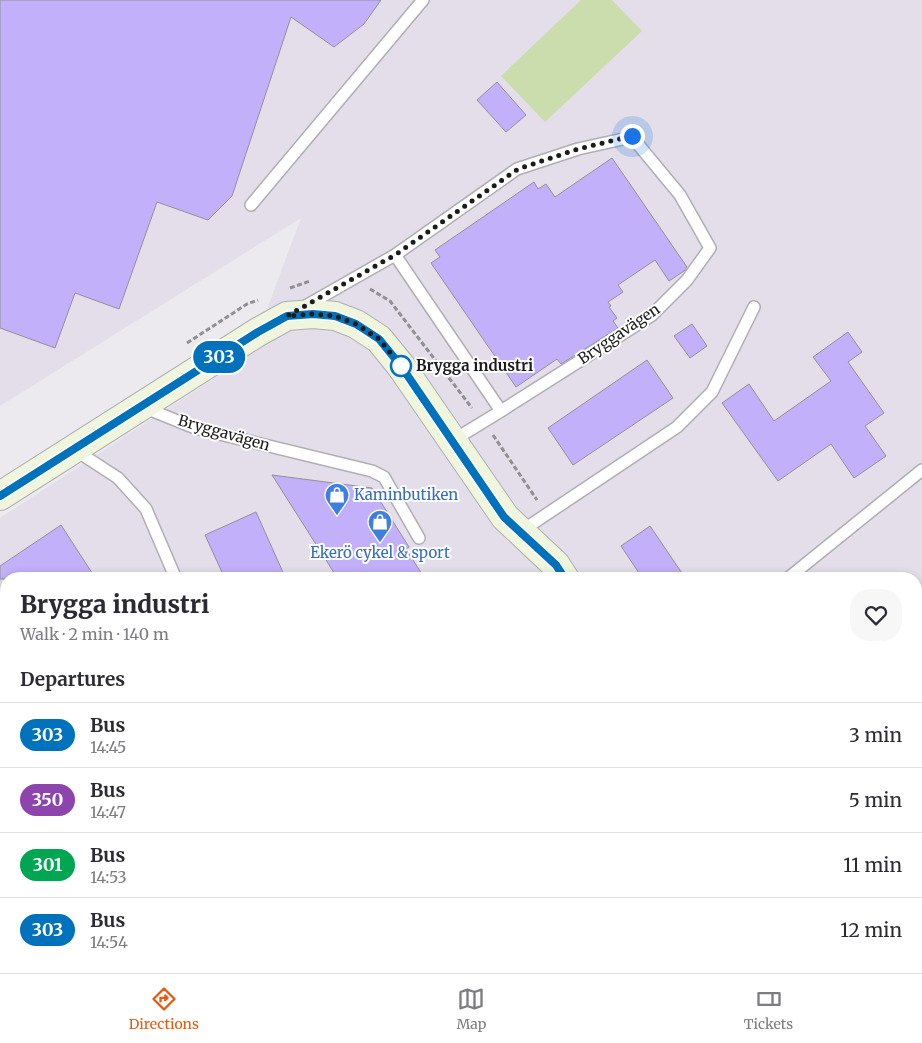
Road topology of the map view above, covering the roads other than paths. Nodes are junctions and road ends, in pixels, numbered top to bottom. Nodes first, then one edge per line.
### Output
1 (423, 0) edge
2 (251, 204) dead end
3 (395, 255) junction
4 (754, 307) dead end
5 (287, 316) junction
6 (141, 406) junction
7 (500, 411) junction
8 (452, 441) junction
9 (73, 450) junction
10 (922, 470) edge
11 (0, 496) edge
12 (520, 532) junction
13 (419, 538) dead end
14 (173, 572) edge
15 (560, 572) edge
16 (796, 572) edge

1 - 2 lane
3 - 5 lane, Bryggavägen
3 - 7 lane
3 - 7 lane, Bryggavägen
4 - 12 lane
5 - 6 main road, Bryggavägen
5 - 8 main road, Bryggavägen
6 - 9 main road, Bryggavägen
6 - 13 lane, Bryggavägen
7 - 8 lane, Bryggavägen
8 - 12 main road, Bryggavägen
9 - 11 main road, Bryggavägen
9 - 14 lane
10 - 16 lane
12 - 15 main road, Bryggavägen

